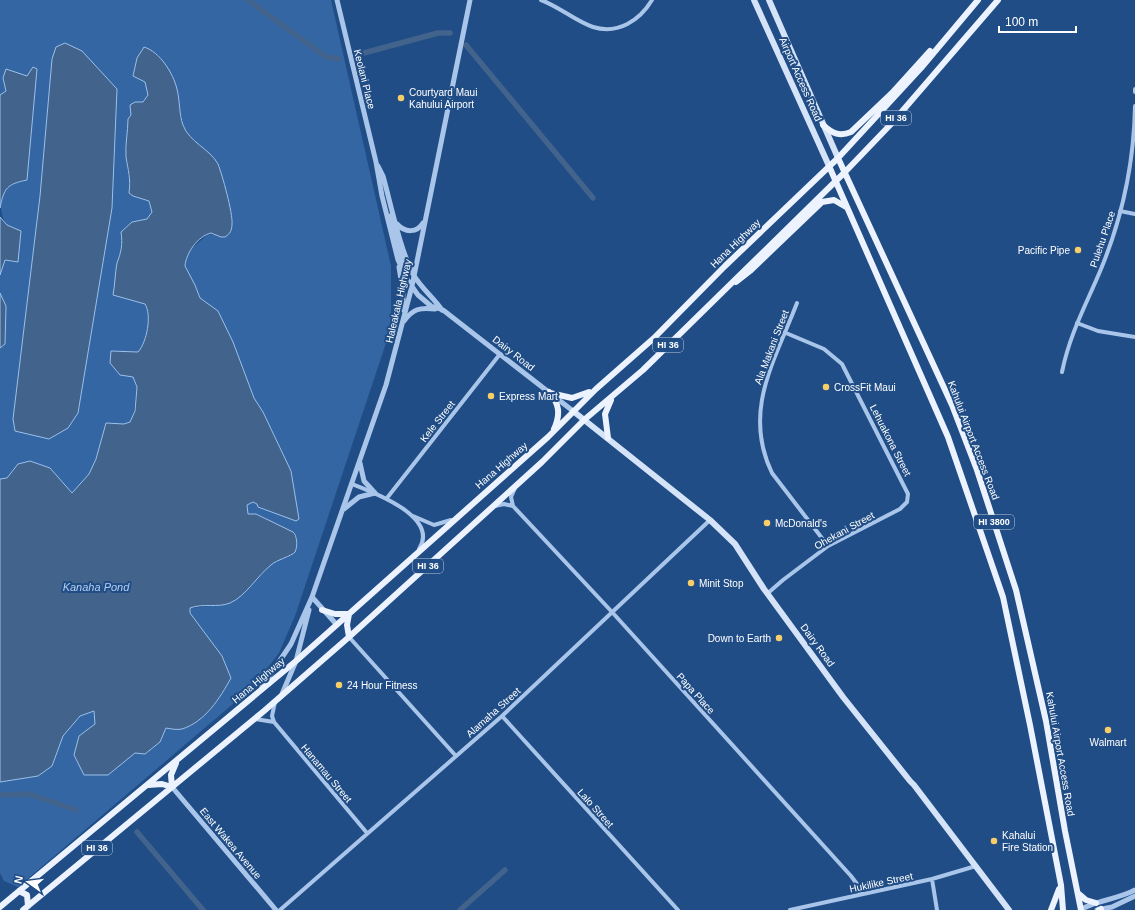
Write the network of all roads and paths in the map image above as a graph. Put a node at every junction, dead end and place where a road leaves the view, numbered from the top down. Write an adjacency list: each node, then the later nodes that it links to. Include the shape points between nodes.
1 (337, 0): 13 (street, Keolani Place)
2 (470, 0): 21 (street, Haleakala Highway)
3 (542, 0): 4 (street, via 593,27 607,29 624,26 635,20 644,13)
4 (652, 0)
5 (754, 0): 14 (main road, Airport Access Road / HI 3800)
6 (769, 0): 11 (main road, Airport Access Road / HI 3800)
7 (978, 0): 9 (main road, Hana Highway / HI 36)
8 (998, 1): 15 (main road, HI 36, via 897,117)
9 (954, 30): 11 (main road, via 851,132 834,134); 12 (main road, Hana Highway / HI 36)
10 (1135, 106): 18 (street, Pulehu Place, via 1130,162)
11 (823, 125): 12 (main road, Airport Access Road / HI 3800)
12 (838, 158): 14 (main road, Hana Highway / HI 36); 15 (main road, Kahului Airport Access Road / HI 3800)
13 (376, 162): 17 (street, Keolani Place); 22 (street, Keolani Place, via 383,176)
14 (829, 166): 16 (main road, HI 3800); 36 (main road, Hana Highway / HI 36, via 654,338)
15 (845, 172): 16 (main road, HI 36); 81 (main road, Kahului Airport Access Road / HI 3800, via 952,405 977,470 1016,590 1046,721)
16 (835, 181): 19 (main road, HI 3800); 27 (main road, HI 36)
17 (385, 210): 23 (street, Keolani Place); 24 (street, via 392,223 404,263)
18 (1120, 211): 20 (street); 31 (street, Pulehu Place, via 1101,269)
19 (849, 214): 27 (main road, via 839,202 822,202 750,271); 78 (main road, HI 3800, via 948,437 1003,597)
20 (1135, 214)
21 (425, 220): 22 (street, via 417,229 410,231 403,229); 24 (street, Haleakala Highway)
22 (396, 222): 24 (street, Keolani Place)
23 (398, 260): 26 (street, Keolani Place); 30 (street, via 403,292)
24 (412, 266): 25 (street, Haleakala Highway)
25 (414, 274): 26 (street, Haleakala Highway); 29 (street, Dairy Road)
26 (412, 286): 29 (street, Dairy Road, via 431,306); 30 (street, Haleakala Highway)
27 (717, 296): 38 (main road, HI 36, via 654,360)
28 (797, 303): 32 (street, Ala Makani Street)
29 (443, 310): 30 (street, via 419,308 411,312); 34 (street, Dairy Road)
30 (403, 322): 43 (street, Haleakala Highway, via 386,385)
31 (1077, 323): 33 (street, via 1098,331); 35 (street, Pulehu Place)
32 (786, 333): 48 (street, Lehuakona Street, via 824,349 842,364 908,493); 55 (street, Ala Makani Street, via 763,389 760,408 761,438 772,473)
33 (1135, 337)
34 (500, 354): 37 (street, Dairy Road); 47 (street, Kele Street)
35 (1062, 372)
36 (596, 389): 37 (main road, via 572,398); 39 (main road, Hana Highway / HI 36)
37 (549, 392): 39 (street, Dairy Road); 41 (main road, via 556,401 558,413 555,427)
38 (617, 393): 40 (main road, HI 36); 42 (main road, via 606,410)
39 (573, 411): 40 (main road, Dairy Road); 41 (main road, Hana Highway / HI 36)
40 (584, 420): 42 (main road, Dairy Road); 45 (main road, HI 36)
41 (548, 436): 53 (main road, Hana Highway / HI 36)
42 (608, 438): 54 (main road, Dairy Road)
43 (360, 460): 44 (street, Haleakala Highway); 46 (street, via 364,481)
44 (352, 484): 46 (street); 51 (street, Haleakala Highway)
45 (516, 486): 49 (street, via 511,499); 50 (main road, HI 36)
46 (374, 493): 47 (street); 51 (street, via 359,497)
47 (387, 498): 52 (street)
48 (908, 498): 55 (street, Ohekani Street, via 900,509)
49 (513, 506): 50 (street, via 502,504); 60 (street, Papa Place)
50 (492, 508): 63 (main road, HI 36)
51 (343, 510): 58 (street, Haleakala Highway)
52 (413, 516): 53 (street, via 434,525); 56 (street, via 423,535)
53 (456, 518): 56 (main road, Hana Highway / HI 36)
54 (710, 520): 57 (main road, Dairy Road, via 730,538); 60 (street, Alamaha Street)
55 (828, 546): 57 (street, Ohekani Street)
56 (416, 553): 61 (main road, Hana Highway / HI 36)
57 (768, 593): 76 (main road, Dairy Road, via 843,697)
58 (312, 597): 59 (street); 64 (street, Haleakala Highway); 65 (street, Haleakala Highway, via 291,644)
59 (322, 610): 61 (main road, via 335,614); 62 (street)
60 (612, 612): 68 (street, Alamaha Street); 82 (street, Papa Place, via 851,876)
61 (349, 614): 62 (main road, Hana Highway / HI 36); 63 (main road)
62 (337, 625): 63 (main road); 64 (main road, Hana Highway / HI 36)
63 (349, 637): 66 (main road, HI 36); 71 (street)
64 (296, 661): 65 (main road, Hana Highway / HI 36); 66 (street, Haleakala Highway)
65 (258, 693): 72 (main road, Hana Highway / HI 36)
66 (282, 694): 67 (main road, HI 36)
67 (275, 701): 69 (main road, HI 36); 70 (street, via 272,716)
68 (502, 716): 71 (street, Alamaha Street); 89 (street, Lalo Street)
69 (254, 719): 70 (street); 74 (main road, HI 36)
70 (274, 722): 75 (street, Hanamau Street)
71 (456, 756): 75 (street, Alamaha Street)
72 (179, 759): 73 (main road, Hana Highway / HI 36); 74 (main road, HI 36, via 171,775)
73 (146, 786): 74 (main road, via 162,784); 80 (main road, Hana Highway / HI 36)
74 (172, 787): 85 (main road, HI 36); 87 (street, East Wakea Avenue)
75 (367, 833): 88 (street, Alamaha Street)
76 (976, 866): 77 (street, Hukilike Street); 92 (main road, Dairy Road)
77 (932, 879): 82 (street, Hukilike Street); 91 (street)
78 (1060, 885): 93 (main road); 94 (main road, HI 3800)
79 (1135, 890): 86 (street)
80 (19, 891): 84 (main road, Hana Highway / HI 36); 85 (main road, HI 36, via 27,896)
81 (1078, 892): 86 (main road, via 1082,898); 95 (main road, Kahului Airport Access Road / HI 3800)
82 (861, 894): 90 (street, Hukilike Street)
83 (1135, 896): 86 (street, via 1127,901)
84 (0, 907)
85 (26, 908)
86 (1098, 908): 95 (street, via 1085,906)
87 (276, 910)
88 (280, 910)
89 (678, 910)
90 (790, 910)
91 (937, 910)
92 (1009, 910)
93 (1051, 910)
94 (1063, 910)
95 (1081, 910)

